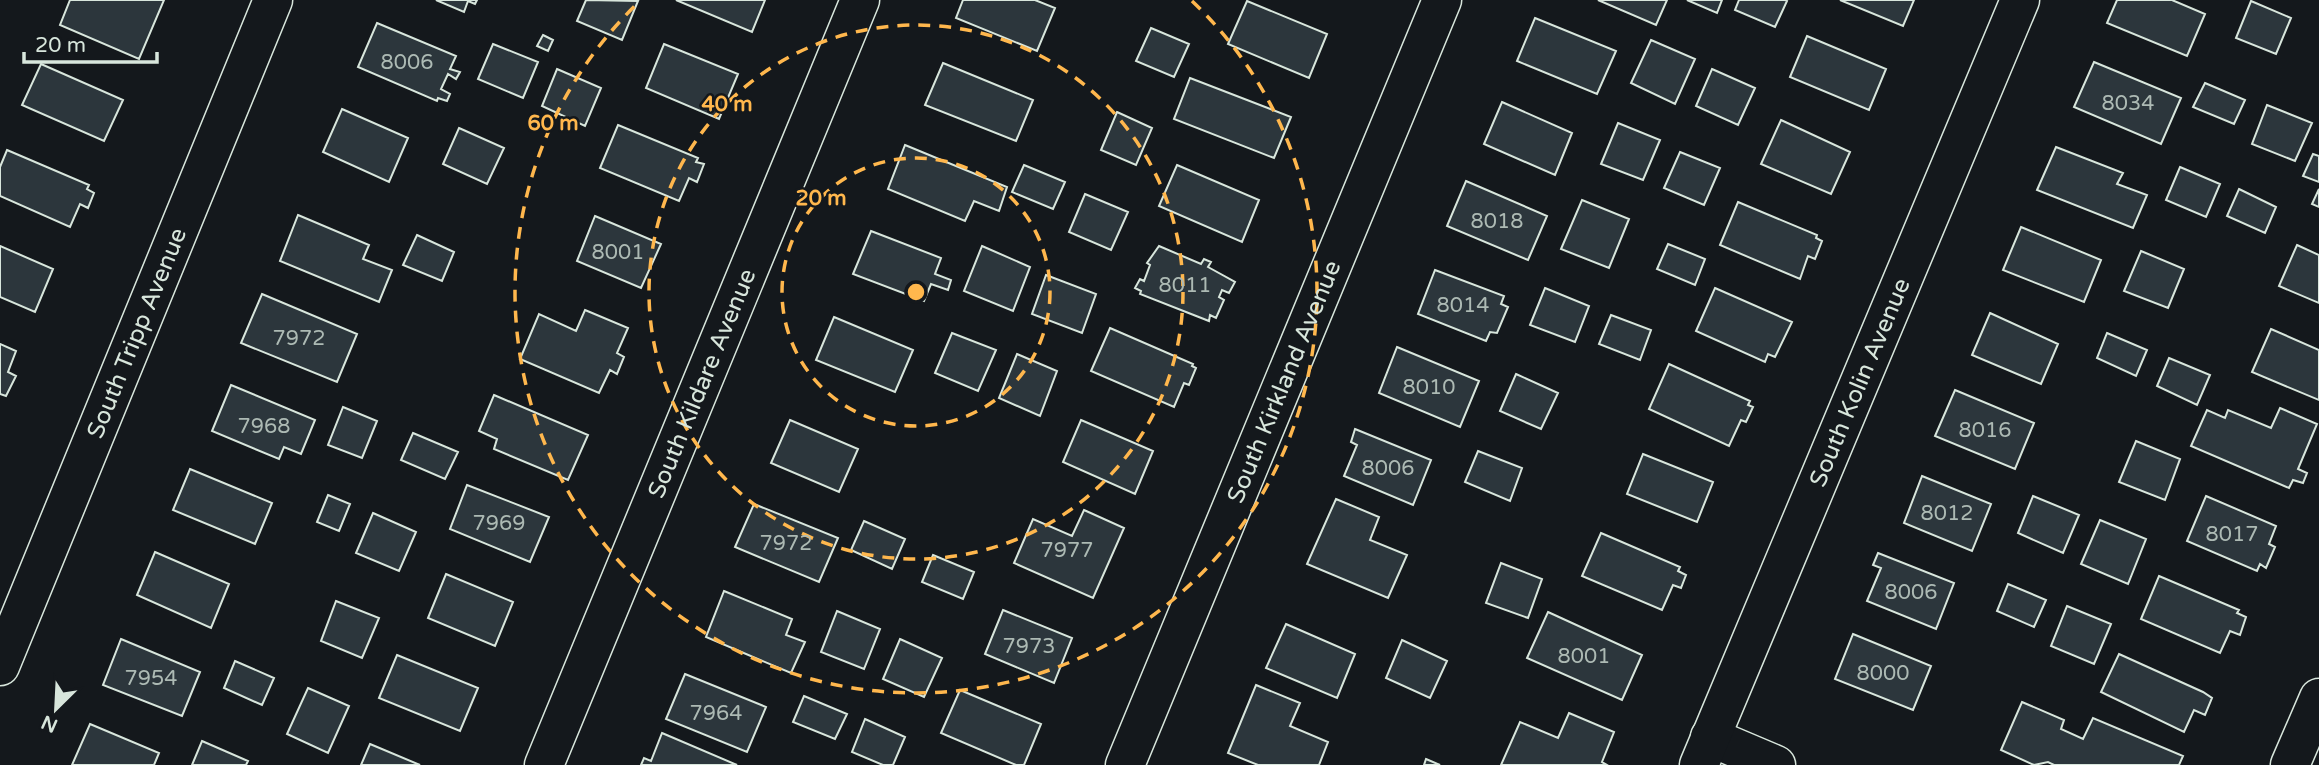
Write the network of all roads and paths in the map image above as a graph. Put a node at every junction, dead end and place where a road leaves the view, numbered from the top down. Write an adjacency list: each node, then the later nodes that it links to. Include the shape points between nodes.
1 (273, 0): 5 (street, South Tripp Avenue)
2 (860, 0): 8 (street, South Kildare Avenue)
3 (1442, 0): 9 (street, South Kirkland Avenue)
4 (2020, 0): 7 (street, South Kolin Avenue)
5 (0, 666)
6 (2319, 698): 11 (street)
7 (1705, 751): 10 (street)
8 (544, 765)
9 (1125, 765)
10 (1776, 765)
11 (2290, 765)

